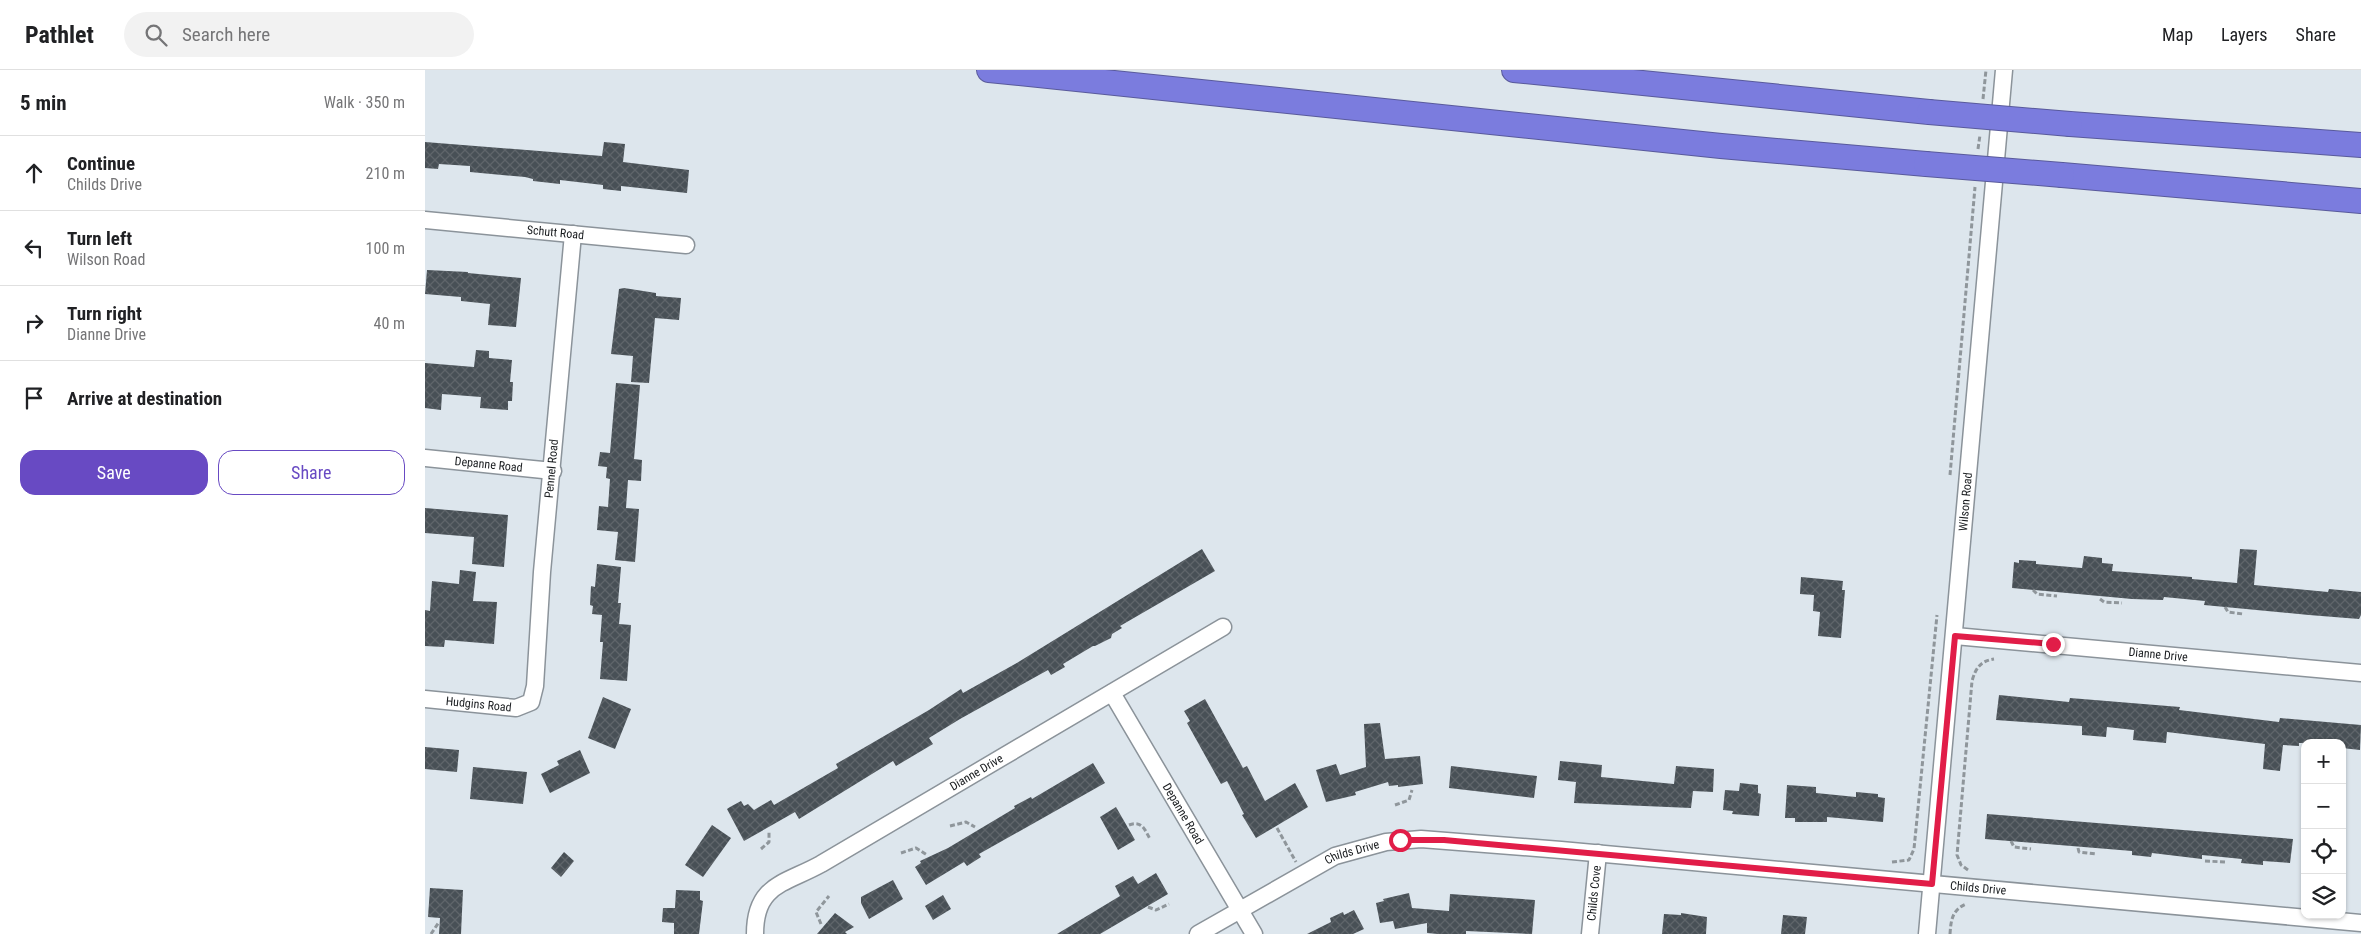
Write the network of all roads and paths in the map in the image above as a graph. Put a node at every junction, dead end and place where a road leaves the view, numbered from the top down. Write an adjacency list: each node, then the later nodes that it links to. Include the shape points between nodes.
1 (989, 70): 10 (highway, bridge, via 1721,146)
2 (1513, 70): 7 (highway, bridge, via 1929,112)
3 (1985, 70): 5 (path)
4 (2004, 70): 25 (street, Wilson Road)
5 (1982, 108)
6 (1980, 127): 8 (path)
7 (2361, 145)
8 (1978, 156)
9 (1975, 184): 16 (path)
10 (2361, 200)
11 (425, 220): 12 (street, Schutt Road)
12 (573, 234): 13 (street, Schutt Road); 15 (street, Pennel Road)
13 (686, 245)
14 (425, 458): 15 (street, Depanne Road)
15 (553, 471): 30 (street, Pennel Road)
16 (1949, 477)
17 (2033, 590): 18 (path, via 2037,594)
18 (2057, 596)
19 (2100, 599): 20 (path)
20 (2122, 603)
21 (2225, 607): 23 (path, via 2227,612)
22 (1938, 609): 48 (path, via 1914,849 1909,860)
23 (2243, 614)
24 (1223, 628): 28 (street, Dianne Drive)
25 (1955, 636): 27 (street, Dianne Drive); 52 (street, Wilson Road)
26 (1995, 659): 50 (path, via 1985,660 1978,666 1972,680 1957,855 1961,864)
27 (2361, 673)
28 (1111, 694): 57 (street, Depanne Road); 62 (street, Dianne Drive, via 815,868 770,890 756,918)
29 (425, 699): 30 (street, Hudgins Road, via 516,708)
30 (531, 702)
31 (1412, 790): 32 (path, via 1409,800)
32 (1395, 805)
33 (1129, 825): 38 (path, via 1142,825)
34 (950, 826): 35 (path, via 966,822)
35 (975, 827)
36 (1277, 828): 51 (path)
37 (769, 832): 41 (path, via 769,842)
38 (1150, 839)
39 (2011, 841): 42 (path, via 2014,847)
40 (2078, 848): 45 (path, via 2079,852)
41 (761, 849)
42 (2031, 849)
43 (901, 853): 46 (path, via 916,848)
44 (1598, 853): 51 (street, Childs Drive, via 1414,839 1348,851); 52 (street, Childs Drive); 65 (street, Childs Cove)
45 (2096, 854)
46 (927, 855)
47 (2205, 861): 49 (path)
48 (1883, 862)
49 (2225, 862)
50 (1974, 872)
51 (1302, 874): 57 (street, Childs Drive)
52 (1932, 884): 59 (street, Childs Drive); 66 (street, Wilson Road)
53 (829, 896): 60 (path, via 816,912)
54 (1971, 902): 67 (path, via 1953,914)
55 (1169, 904): 56 (path, via 1156,910)
56 (1148, 907)
57 (1239, 910): 63 (street, Childs Drive); 64 (street, Depanne Road)
58 (439, 922): 61 (path)
59 (2361, 923)
60 (821, 924)
61 (431, 934)
62 (755, 934)
63 (1198, 934)
64 (1254, 934)
65 (1590, 934)
66 (1927, 934)
67 (1950, 934)

